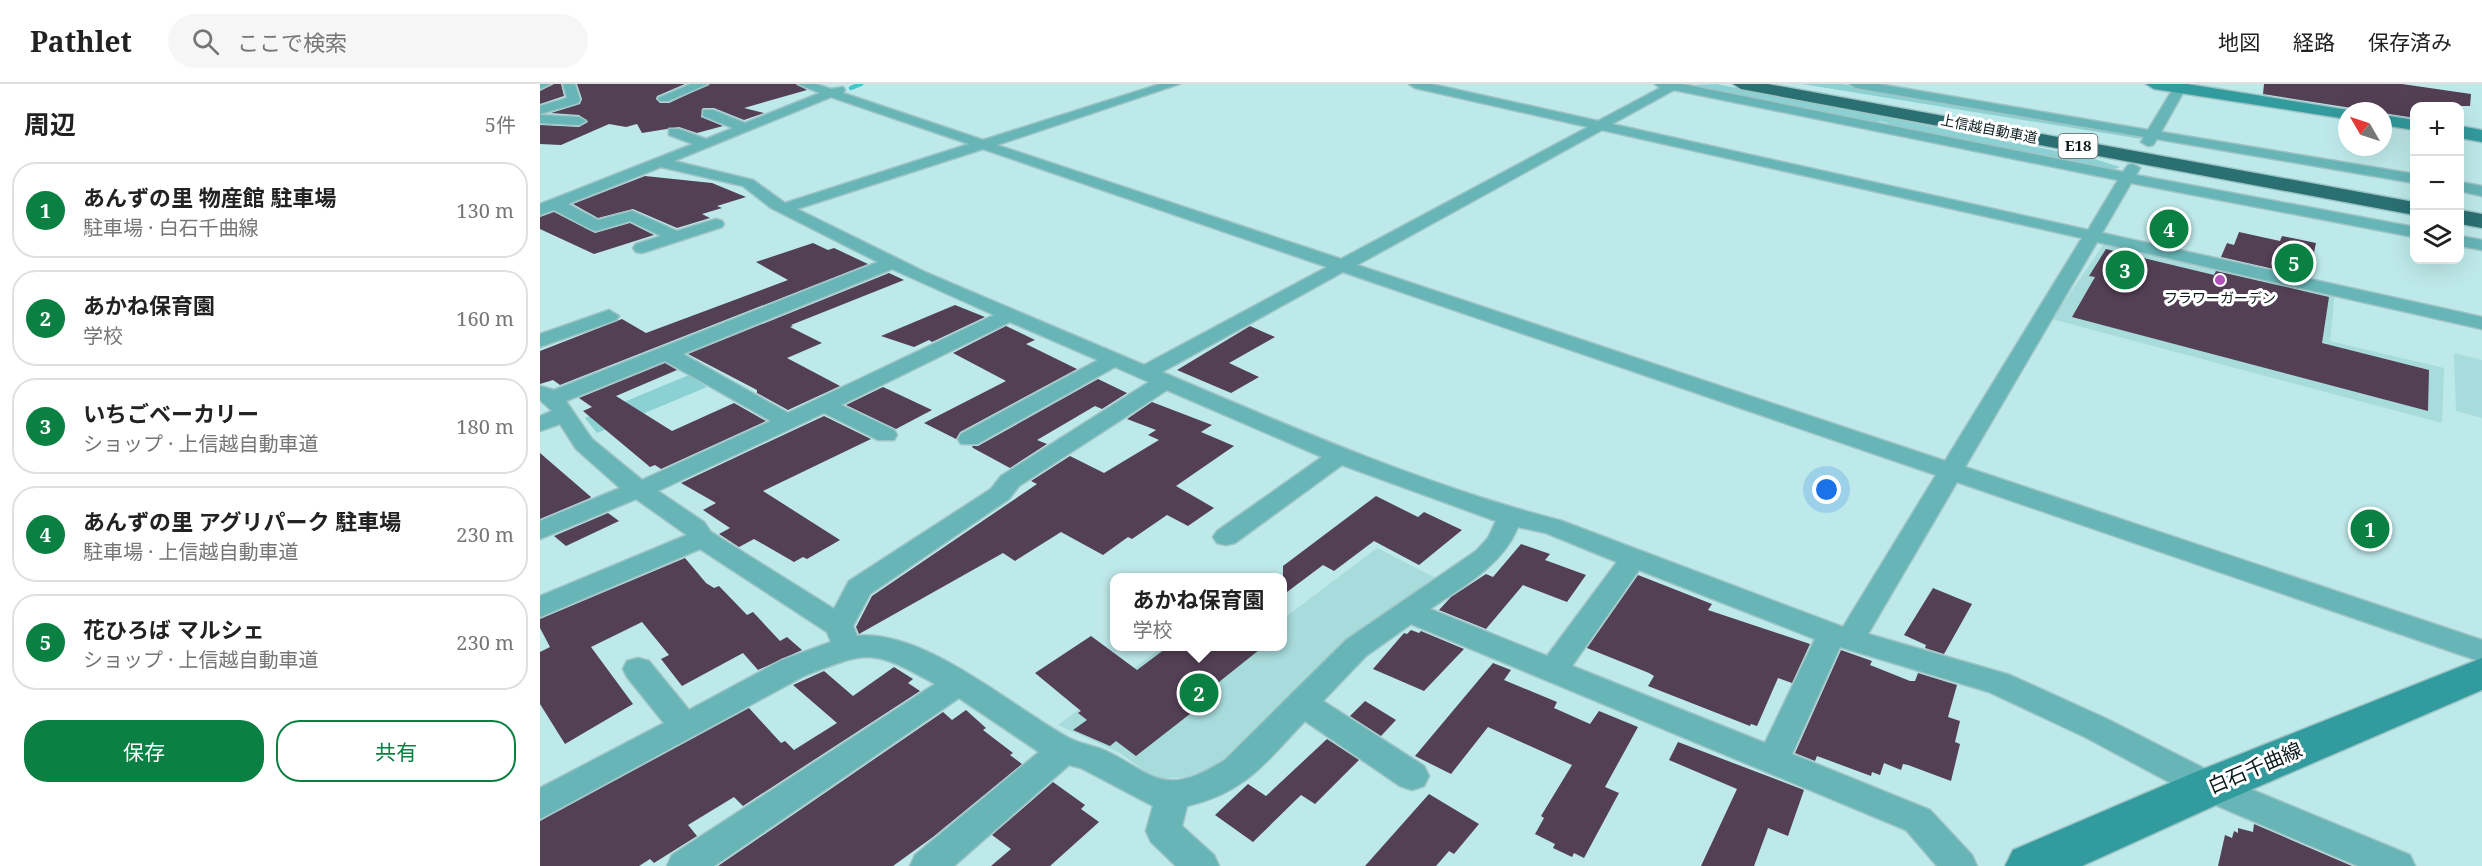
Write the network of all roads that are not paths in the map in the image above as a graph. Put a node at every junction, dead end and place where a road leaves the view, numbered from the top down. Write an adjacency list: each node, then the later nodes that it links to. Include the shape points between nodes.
1 (544, 84): 12 (street)
2 (569, 84): 17 (street, via 574,100)
3 (702, 84): 16 (street)
4 (804, 84): 15 (street)
5 (854, 84): 15 (street)
6 (1173, 84): 31 (street)
7 (1415, 84): 24 (street)
8 (1741, 84): 41 (highway, 上信越自動車道 / E18)
9 (1778, 84): 37 (highway, 上信越自動車道 / E18)
10 (1856, 84): 29 (street)
11 (2154, 84): 14 (main road)
12 (540, 85)
13 (1670, 85): 24 (street); 33 (street)
14 (2181, 86): 18 (main road); 29 (street)
15 (832, 93): 25 (street); 31 (street)
16 (664, 99)
17 (540, 110)
18 (2338, 112)
19 (708, 113): 25 (street)
20 (540, 119): 21 (street)
21 (579, 121)
22 (2392, 121): 23 (main road)
23 (2410, 124)
24 (1601, 125): 47 (street); 53 (street)
25 (746, 128): 30 (street)
26 (674, 132): 30 (street)
27 (2464, 133): 28 (main road)
28 (2482, 136)
29 (2151, 138): 34 (street)
30 (705, 144): 32 (street)
31 (985, 144): 40 (street); 53 (street)
32 (659, 162): 38 (street); 40 (street, via 748,183)
33 (2131, 173): 46 (street); 47 (street)
34 (2410, 178)
35 (2464, 188): 36 (street)
36 (2482, 191)
37 (2410, 197)
38 (547, 207): 48 (street, via 596,226 632,216)
39 (2464, 207): 42 (highway)
40 (784, 208): 52 (street)
41 (2410, 208)
42 (2482, 210)
43 (2464, 218): 44 (highway)
44 (2482, 221)
45 (716, 224): 48 (street)
46 (2410, 231)
47 (2095, 236): 56 (street); 68 (street)
48 (675, 237): 51 (street)
49 (2464, 242): 50 (street)
50 (2482, 245)
51 (642, 248)
52 (892, 263): 54 (street); 58 (street)
53 (1343, 266): 60 (street); 68 (street)
54 (1010, 315): 59 (street); 62 (street)
55 (609, 316): 57 (street)
56 (2482, 323)
57 (540, 341)
58 (666, 353): 61 (street); 63 (street)
59 (1113, 360): 60 (street); 66 (street)
60 (1156, 377): 67 (street); 78 (street, via 1010,481 1000,494 859,588 846,616)
61 (552, 401): 64 (street); 69 (street, via 584,443 607,465)
62 (823, 404): 63 (street); 65 (street)
63 (788, 422): 69 (street, via 665,481)
64 (540, 424)
65 (886, 435)
66 (969, 439)
67 (1339, 456): 70 (street); 72 (street)
68 (1952, 471): 77 (street); 79 (street)
69 (641, 488): 71 (street); 73 (street, via 695,528)
70 (1510, 517): 74 (street, via 1553,527); 76 (street, via 1499,542 1485,557)
71 (540, 531)
72 (1226, 537)
73 (702, 538): 75 (street); 78 (street)
74 (1633, 559): 77 (street); 81 (street)
75 (540, 607)
76 (1407, 611): 81 (street); 84 (street, via 1356,648)
77 (1841, 636): 87 (street); 89 (street, via 1999,683)
78 (843, 637): 83 (street, via 905,654); 85 (street)
79 (2482, 651)
80 (638, 669): 85 (street)
81 (1553, 671): 87 (street)
82 (2482, 673): 89 (main road, 白石千曲線)
83 (958, 683): 86 (street); 92 (street)
84 (1302, 704): 88 (street); 90 (street, via 1236,770 1214,784)
85 (684, 726): 91 (street)
86 (1063, 751): 90 (street, via 1089,757 1158,794); 93 (street)
87 (1773, 761): 95 (street, via 1918,820)
88 (1413, 776)
89 (2209, 787): 96 (main road, 白石千曲線); 97 (street)
90 (1173, 793): 94 (street, via 1163,831)
91 (540, 805)
92 (685, 866)
93 (928, 866)
94 (1202, 866)
95 (1959, 866)
96 (2030, 866)
97 (2397, 866)

